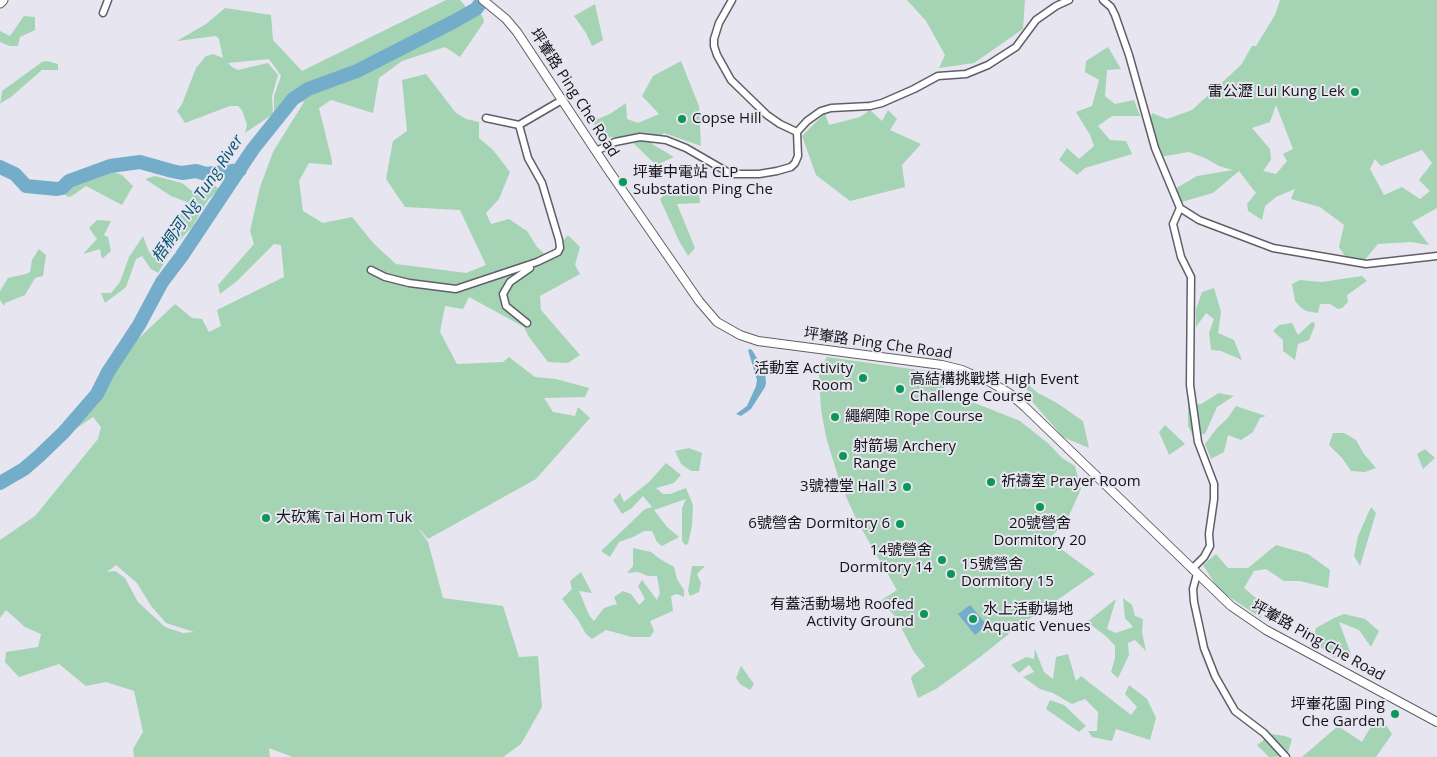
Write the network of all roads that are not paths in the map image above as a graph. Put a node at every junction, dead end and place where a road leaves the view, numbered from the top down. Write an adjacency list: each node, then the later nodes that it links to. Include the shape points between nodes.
1 (3, 0): 7 (main road)
2 (108, 0): 8 (street)
3 (484, 0): 9 (street, 坪輋路 Ping Che Road, via 517,32)
4 (732, 0): 12 (street, via 719,22 714,39 717,55 731,80 768,115)
5 (1069, 0): 12 (street, via 1036,20 1016,48 988,65 966,74 938,76 882,103 822,111)
6 (1102, 0): 14 (street, via 1112,7 1156,148)
7 (0, 3)
8 (103, 13)
9 (562, 100): 11 (street); 13 (street, 坪輋路 Ping Che Road)
10 (486, 118): 11 (street)
11 (519, 126): 16 (street, via 528,158 542,183 559,240 560,248 555,254)
12 (797, 132): 13 (street, via 798,156 795,163 759,174 732,174 666,140 640,137 615,142)
13 (596, 151): 19 (street, 坪輋路 Ping Che Road, via 699,301 723,326 758,341 942,365 990,382 1025,407)
14 (1180, 208): 15 (street, via 1199,220 1273,248 1366,264); 19 (street, via 1173,224 1181,257 1191,277 1190,385 1198,442 1214,484 1210,546)
15 (1437, 256)
16 (537, 262): 17 (street, via 456,289 409,284); 18 (street, via 510,282 503,294 506,306)
17 (371, 270)
18 (527, 323)
19 (1195, 572): 20 (street, 坪輋路 Ping Che Road, via 1231,606 1266,630); 21 (street, via 1194,602 1204,648 1215,676 1235,711)
20 (1437, 722)
21 (1286, 757)

